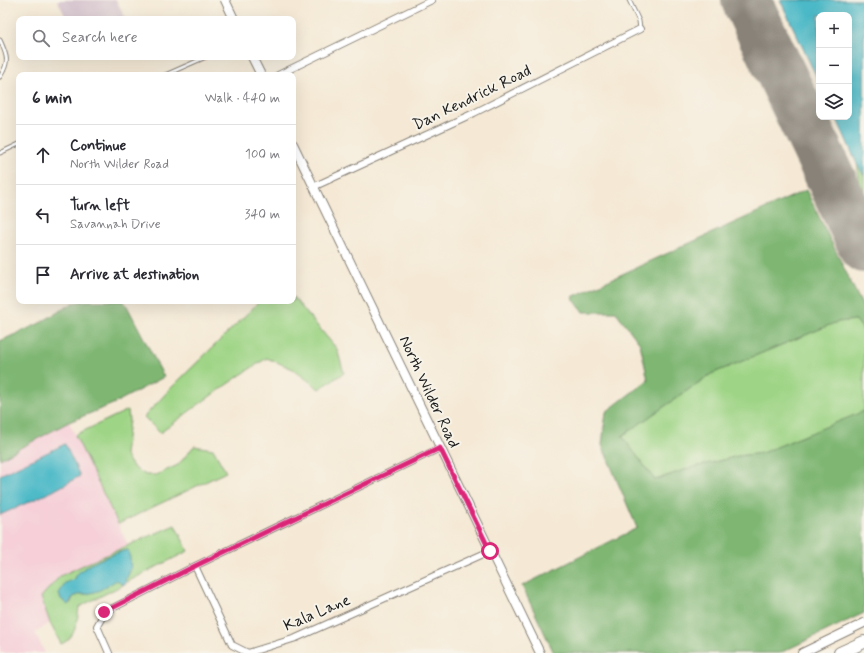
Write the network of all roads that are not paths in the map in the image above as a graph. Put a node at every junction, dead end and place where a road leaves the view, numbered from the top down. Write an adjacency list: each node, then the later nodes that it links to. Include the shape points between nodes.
1 (225, 0): 4 (street)
2 (432, 0): 11 (street)
3 (629, 0): 5 (lane)
4 (233, 16)
5 (640, 29): 16 (street, Dan Kendrick Road, via 474,113)
6 (0, 40): 12 (lane, via 7,55 6,67)
7 (199, 60): 9 (lane)
8 (254, 60): 10 (street)
9 (172, 72)
10 (260, 72)
11 (284, 72)
12 (0, 76)
13 (16, 145): 15 (lane)
14 (296, 150): 16 (street, North Wilder Road)
15 (0, 153)
16 (313, 186): 17 (street, North Wilder Road)
17 (440, 448): 18 (street, North Wilder Road); 19 (street)
18 (490, 551): 19 (street, Kala Lane, via 296,638 248,653 232,645); 23 (street, North Wilder Road)
19 (195, 566): 22 (street, via 104,612 97,626)
20 (864, 624): 24 (street)
21 (864, 642): 25 (highway)
22 (110, 653)
23 (539, 653)
24 (802, 653)
25 (840, 653)

